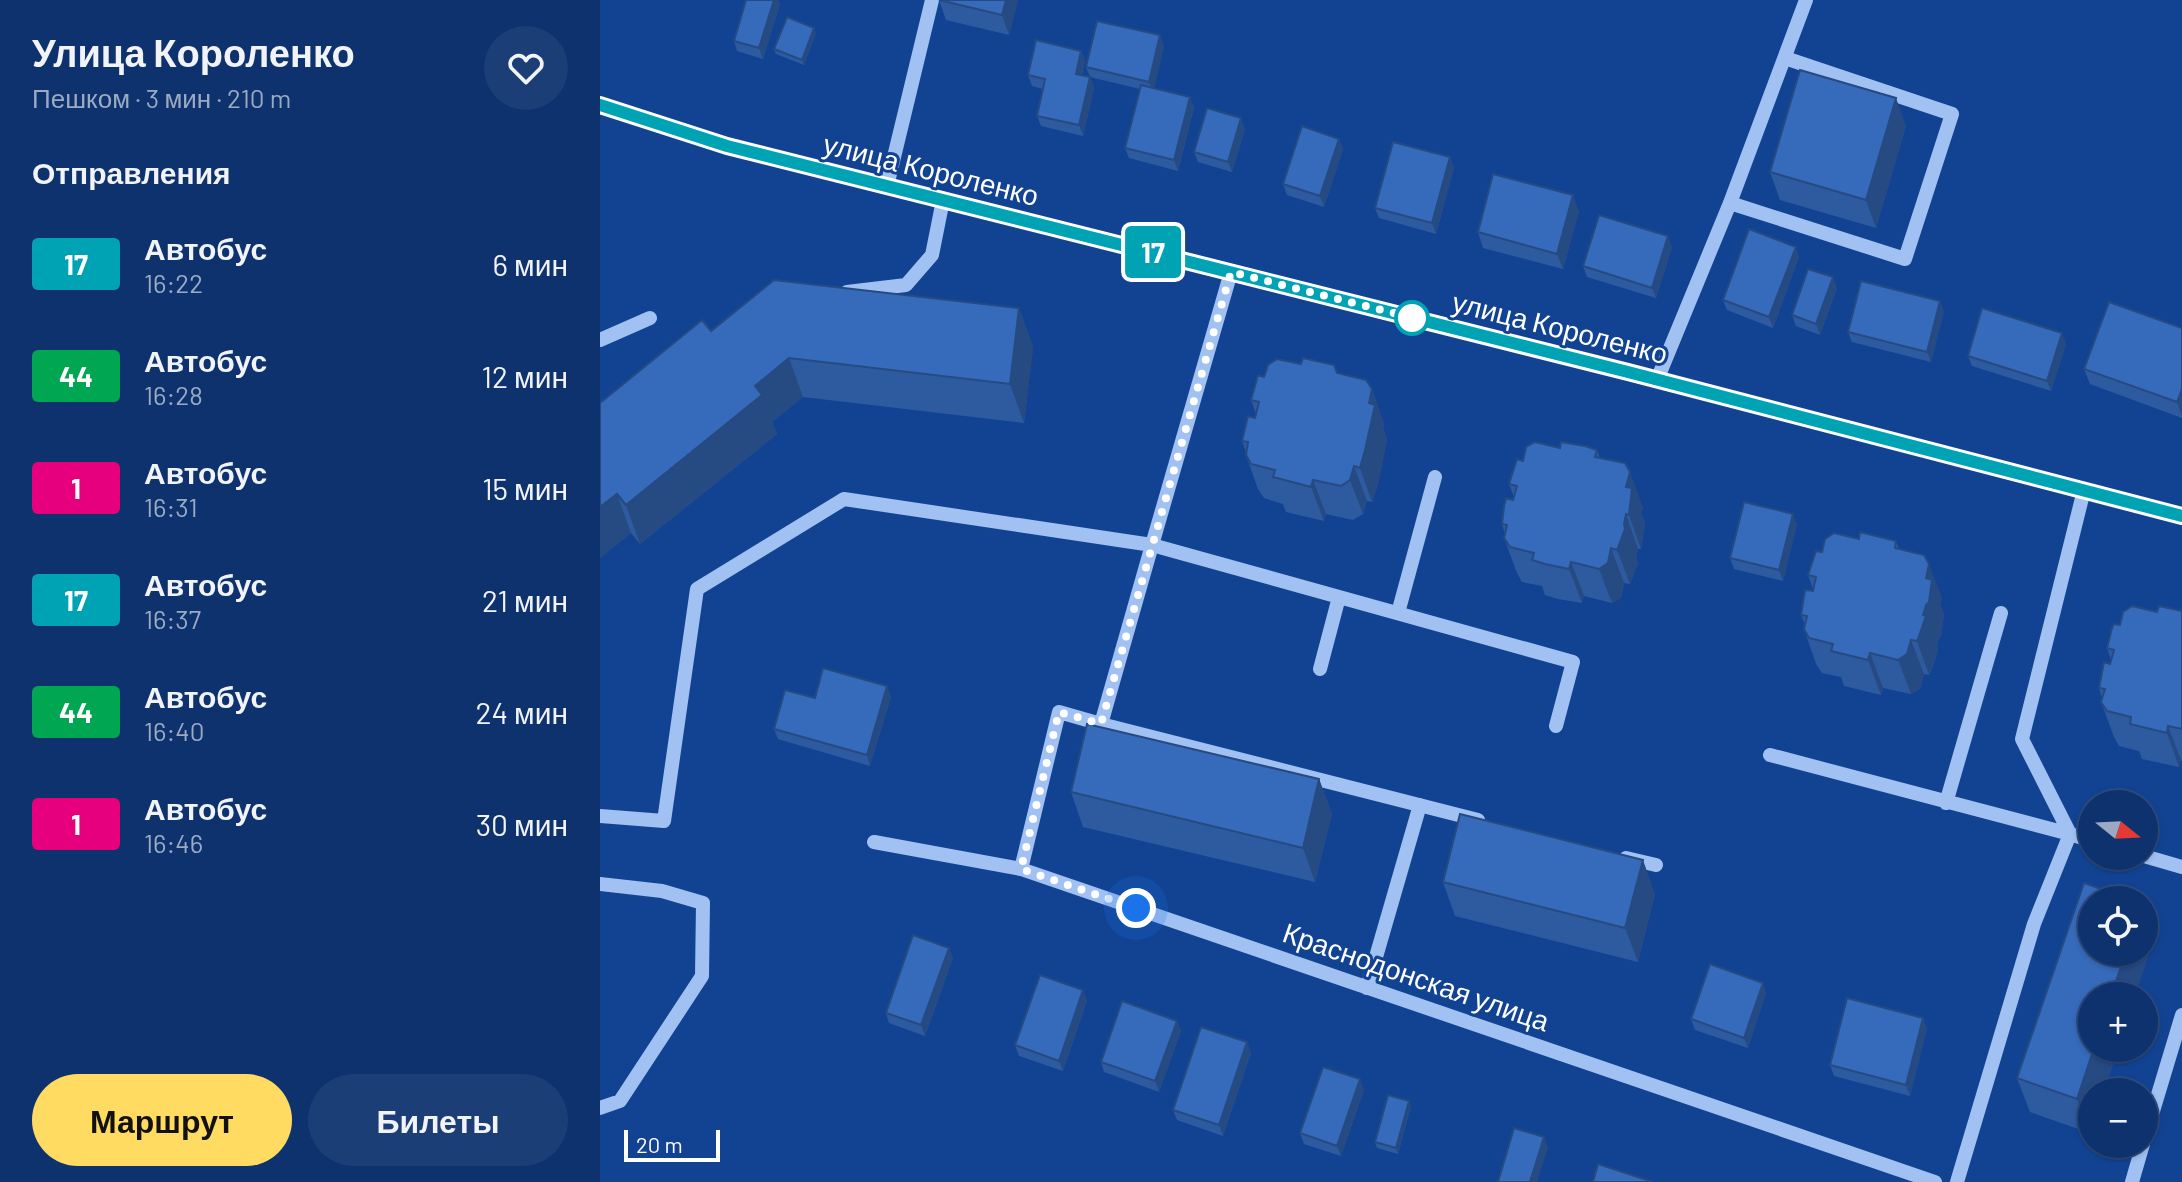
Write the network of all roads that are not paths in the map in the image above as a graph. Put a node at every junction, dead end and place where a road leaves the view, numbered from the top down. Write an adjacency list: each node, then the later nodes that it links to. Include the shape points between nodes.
1 (932, 0): 5 (street)
2 (1806, 0): 3 (street)
3 (1785, 58): 7 (street); 7 (street, via 1952,114 1905,259)
4 (600, 105): 5 (street, улица Короленко, via 727,146)
5 (887, 186): 6 (street, улица Короленко)
6 (943, 200): 8 (street, улица Короленко); 9 (street, via 932,255 906,285)
7 (1730, 203): 12 (street)
8 (1231, 272): 12 (street, улица Короленко); 16 (street)
9 (827, 295)
10 (650, 318): 11 (street)
11 (600, 340)
12 (1657, 380): 14 (street, улица Короленко)
13 (1435, 477): 18 (street)
14 (2084, 490): 15 (street, улица Короленко); 28 (street, via 2022,739)
15 (2182, 516)
16 (1152, 545): 17 (street); 21 (street); 26 (street, via 844,499 697,589 664,821)
17 (1339, 597): 18 (street); 20 (street)
18 (1398, 613): 22 (street, via 1573,662)
19 (2001, 613): 24 (street)
20 (1320, 669)
21 (1101, 724): 25 (street); 35 (street, via 1059,712)
22 (1556, 726)
23 (1770, 755): 24 (street)
24 (1946, 803): 28 (street)
25 (1420, 805): 27 (street); 37 (street)
26 (600, 816)
27 (1494, 824)
28 (2070, 834): 29 (street); 43 (street, via 2034,924)
29 (2078, 837)
30 (874, 842): 35 (street, Краснодонская улица)
31 (1612, 854): 33 (street)
32 (2158, 860): 34 (street)
33 (1656, 865)
34 (2182, 867)
35 (1021, 869): 37 (street, Краснодонская улица)
36 (600, 884): 40 (street, via 662,891 703,903 702,976 620,1101)
37 (1367, 988): 42 (street, Краснодонская улица)
38 (2182, 1015): 39 (street)
39 (2158, 1096)
40 (600, 1108)
41 (2139, 1158): 44 (street)
42 (1935, 1182)
43 (1957, 1182)
44 (2132, 1182)

